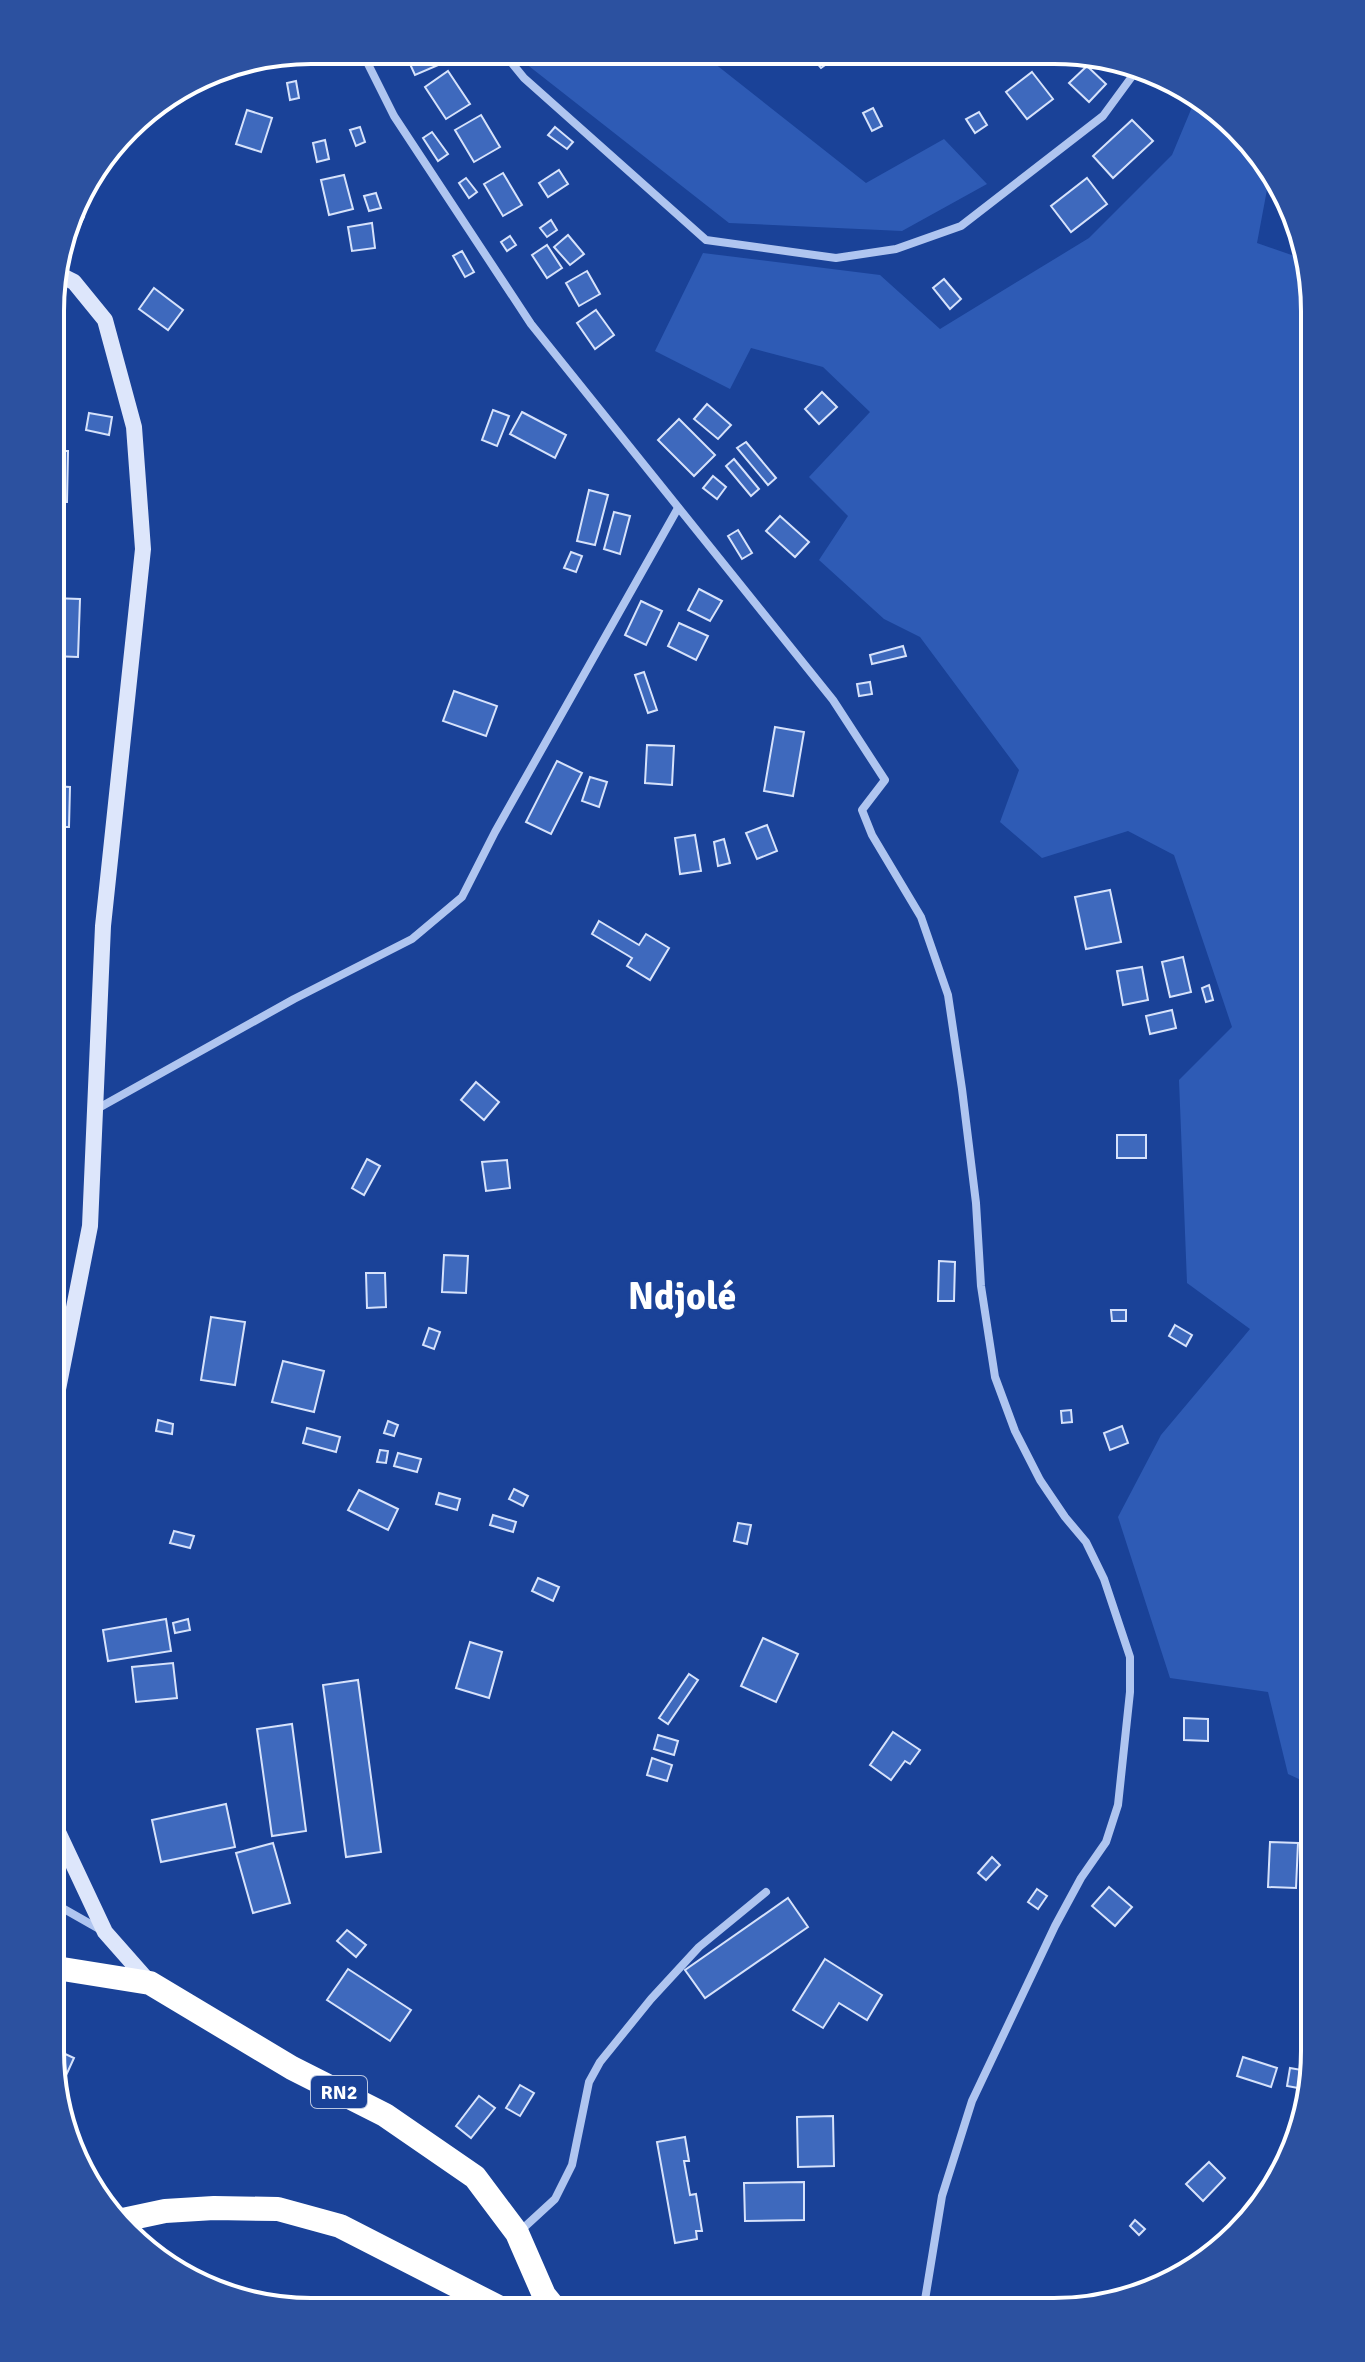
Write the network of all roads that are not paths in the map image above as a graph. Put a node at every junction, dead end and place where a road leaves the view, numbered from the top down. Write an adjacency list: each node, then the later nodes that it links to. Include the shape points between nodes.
1 (368, 65): 5 (street, via 394,116 531,324)
2 (513, 65): 3 (street, via 706,240 836,258 896,249 961,226 1103,116)
3 (1132, 77)
4 (66, 278): 6 (street, via 105,320 134,427 143,549 103,926)
5 (678, 508): 6 (street, via 462,897 412,939); 18 (street, via 833,700 885,780 862,810 921,917 948,995 995,1377 1040,1480 1092,1554 1130,1657 1118,1805 1106,1842 1055,1926 972,2101 942,2196)
6 (95, 1110): 7 (street, via 90,1226)
7 (64, 1359)
8 (64, 1845): 11 (street)
9 (766, 1892): 15 (street, via 699,1947 600,2062 589,2082 572,2165 561,2188)
10 (64, 1909): 11 (street)
11 (105, 1932): 13 (street)
12 (64, 1969): 13 (highway, RN2)
13 (150, 1983): 15 (highway, RN2, via 292,2068 385,2115 475,2177)
14 (130, 2219): 16 (highway, via 165,2211 278,2209 340,2226)
15 (517, 2233): 17 (highway, RN2)
16 (481, 2298)
17 (546, 2298)
18 (925, 2298)

